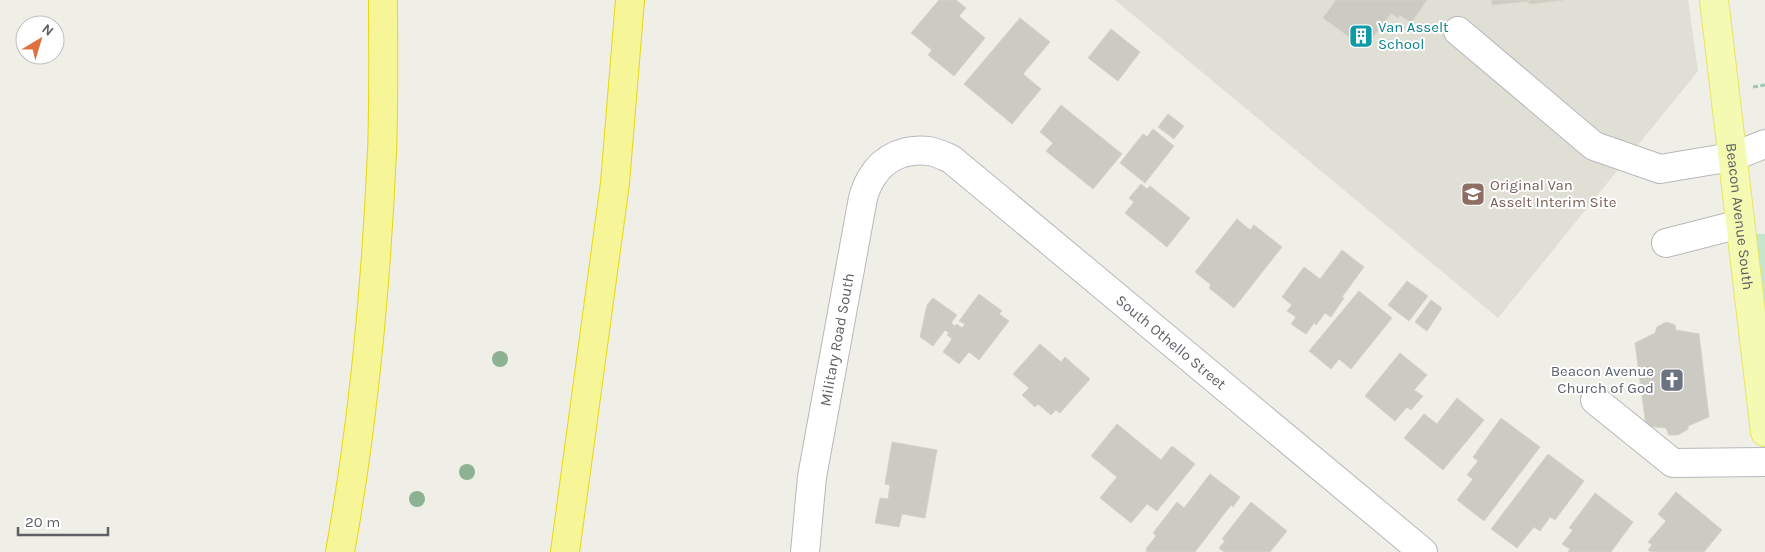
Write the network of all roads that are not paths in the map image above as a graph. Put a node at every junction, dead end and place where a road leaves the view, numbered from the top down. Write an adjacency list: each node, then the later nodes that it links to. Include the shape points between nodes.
1 (383, 0): 13 (highway, via 382,151 369,344)
2 (630, 0): 14 (highway, via 615,183)
3 (1714, 0): 7 (main road, Beacon Avenue South)
4 (1458, 32): 7 (street, via 1594,146 1660,169)
5 (1765, 144): 7 (street)
6 (910, 150): 15 (street, Military Road South, via 895,155 880,166 871,177 863,198 812,477); 16 (street, South Othello Street, via 930,151 950,159)
7 (1732, 157): 8 (main road, Beacon Avenue South)
8 (1740, 224): 9 (street); 11 (main road, Beacon Avenue South)
9 (1666, 243)
10 (1595, 400): 12 (street, via 1673,463)
11 (1765, 432)
12 (1765, 462)
13 (340, 552)
14 (565, 552)
15 (805, 552)
16 (1423, 552)

